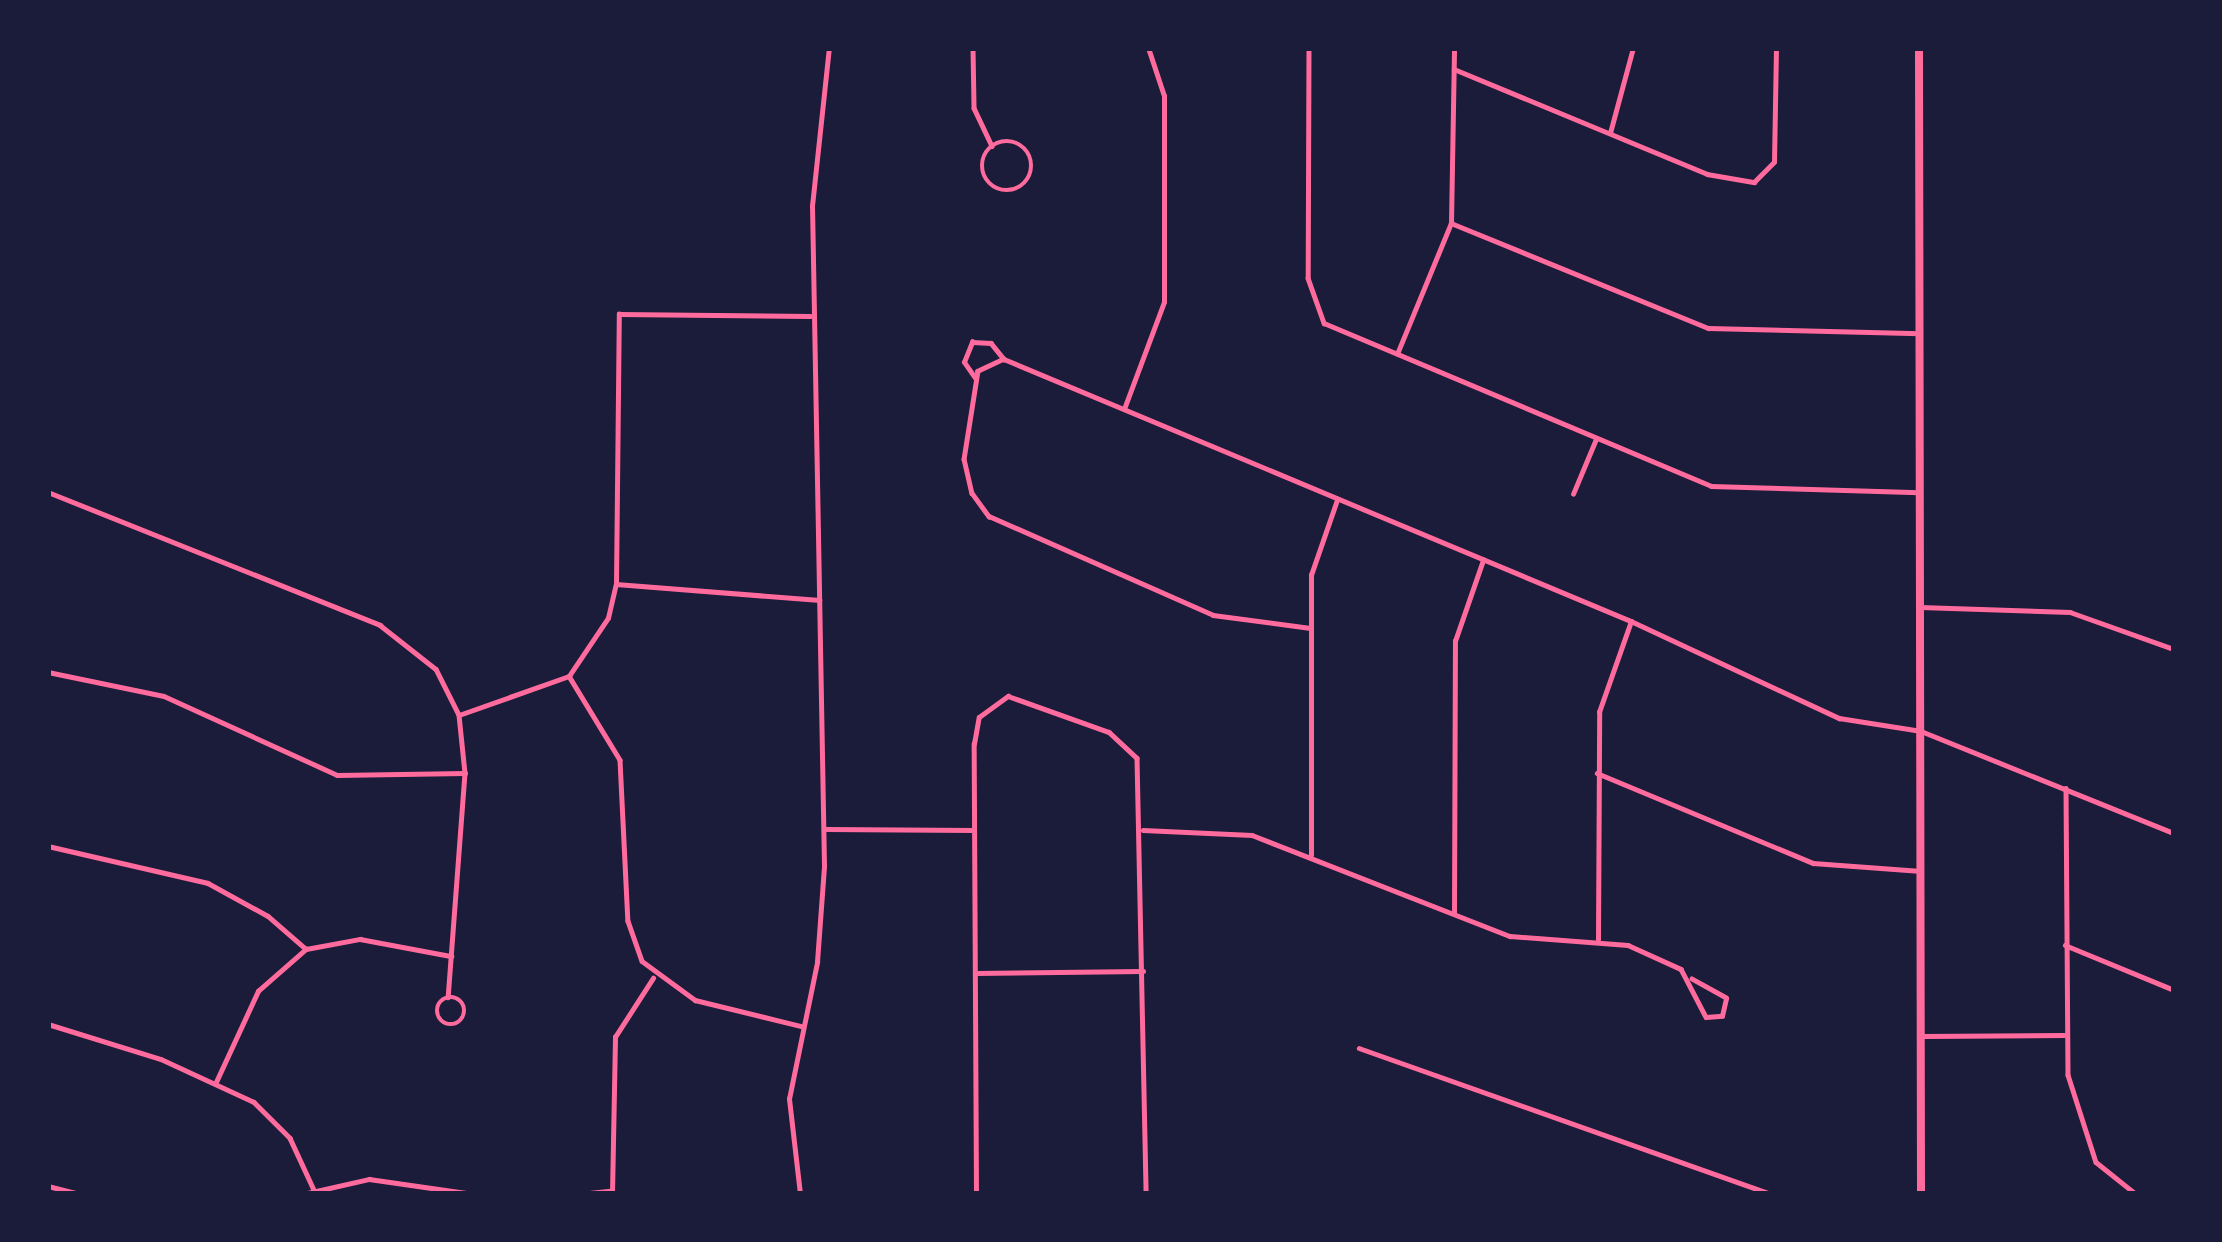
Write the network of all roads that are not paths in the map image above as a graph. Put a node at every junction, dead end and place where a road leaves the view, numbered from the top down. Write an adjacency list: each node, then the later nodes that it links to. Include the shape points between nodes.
1 (830, 48): 13 (street, via 812,181)
2 (973, 48): 11 (street, via 974,108)
3 (1148, 48): 18 (street, via 1164,96 1165,294 1160,326)
4 (1310, 48): 15 (street, via 1310,298 1324,323)
5 (1454, 48): 9 (street)
6 (1634, 48): 10 (street)
7 (1776, 48): 10 (street, via 1775,155 1762,180 1727,180)
8 (1919, 48): 14 (main road)
9 (1454, 69): 10 (street); 12 (street)
10 (1610, 133)
11 (992, 146): 11 (street, via 1007,141 1028,152 1032,168 1018,188 989,182 982,167)
12 (1451, 223): 14 (street, via 1718,331); 15 (street)
13 (812, 316): 25 (street, via 620,314); 26 (street)
14 (1919, 332): 20 (main road)
15 (1397, 355): 19 (street)
16 (1004, 358): 17 (street, via 985,363); 17 (street, via 991,343 972,342 964,356); 18 (street)
17 (975, 378): 29 (street, via 964,471 979,505 1002,525 1226,620)
18 (1124, 409): 23 (street)
19 (1597, 439): 20 (street, via 1720,488); 22 (street)
20 (1919, 492): 27 (main road)
21 (48, 493): 33 (street, via 380,626 428,659)
22 (1574, 494)
23 (1336, 500): 24 (street); 29 (street, via 1312,563)
24 (1483, 560): 28 (street); 45 (street, via 1455,641)
25 (616, 584): 26 (street); 32 (street, via 600,636)
26 (821, 600): 38 (street)
27 (1920, 608): 30 (street, via 2070,612); 34 (main road)
28 (1631, 622): 34 (street, via 1839,718); 36 (street, via 1602,694)
29 (1310, 628): 43 (street)
30 (2174, 649)
31 (48, 672): 35 (street, via 164,696 338,775)
32 (569, 676): 33 (street); 52 (street, via 620,760 628,921)
33 (459, 715): 35 (street)
34 (1921, 731): 37 (street); 44 (main road)
35 (465, 773): 49 (street)
36 (1598, 773): 44 (street, via 1814,863); 46 (street)
37 (2066, 788): 41 (street); 47 (street)
38 (825, 829): 39 (street); 57 (street, via 820,935)
39 (974, 830): 40 (street, via 976,729 986,707 1008,697 1130,746 1141,772); 51 (street)
40 (1143, 830): 43 (street, via 1252,836); 50 (street)
41 (2174, 833)
42 (48, 846): 48 (street, via 208,883 268,916)
43 (1311, 856): 45 (street)
44 (1921, 871): 59 (main road)
45 (1454, 914): 46 (street, via 1527,941)
46 (1598, 941): 53 (street, via 1656,955)
47 (2065, 945): 54 (street); 58 (street)
48 (306, 949): 49 (street, via 360,939); 61 (street, via 258,991)
49 (452, 956): 55 (street)
50 (1143, 971): 51 (street); 71 (street)
51 (976, 973): 70 (street)
52 (654, 976): 57 (street, via 695,1000); 64 (street, via 615,1037)
53 (1692, 980): 53 (street, via 1698,1008 1722,1016 1726,998)
54 (2174, 989)
55 (448, 997): 55 (street, via 437,1014 454,1024 464,1005)
56 (48, 1024): 61 (street)
57 (801, 1025): 69 (street, via 788,1113)
58 (2064, 1035): 59 (street); 74 (street, via 2096,1162)
59 (1922, 1036): 73 (main road)
60 (1359, 1048): 72 (street)
61 (216, 1082): 63 (street, via 274,1119)
62 (48, 1186): 65 (street)
63 (314, 1190): 66 (street); 67 (street, via 390,1179)
64 (612, 1192): 68 (street)
65 (81, 1194)
66 (303, 1194)
67 (471, 1194)
68 (580, 1194)
69 (800, 1194)
70 (976, 1194)
71 (1146, 1194)
72 (1771, 1194)
73 (1922, 1194)
74 (2136, 1194)

